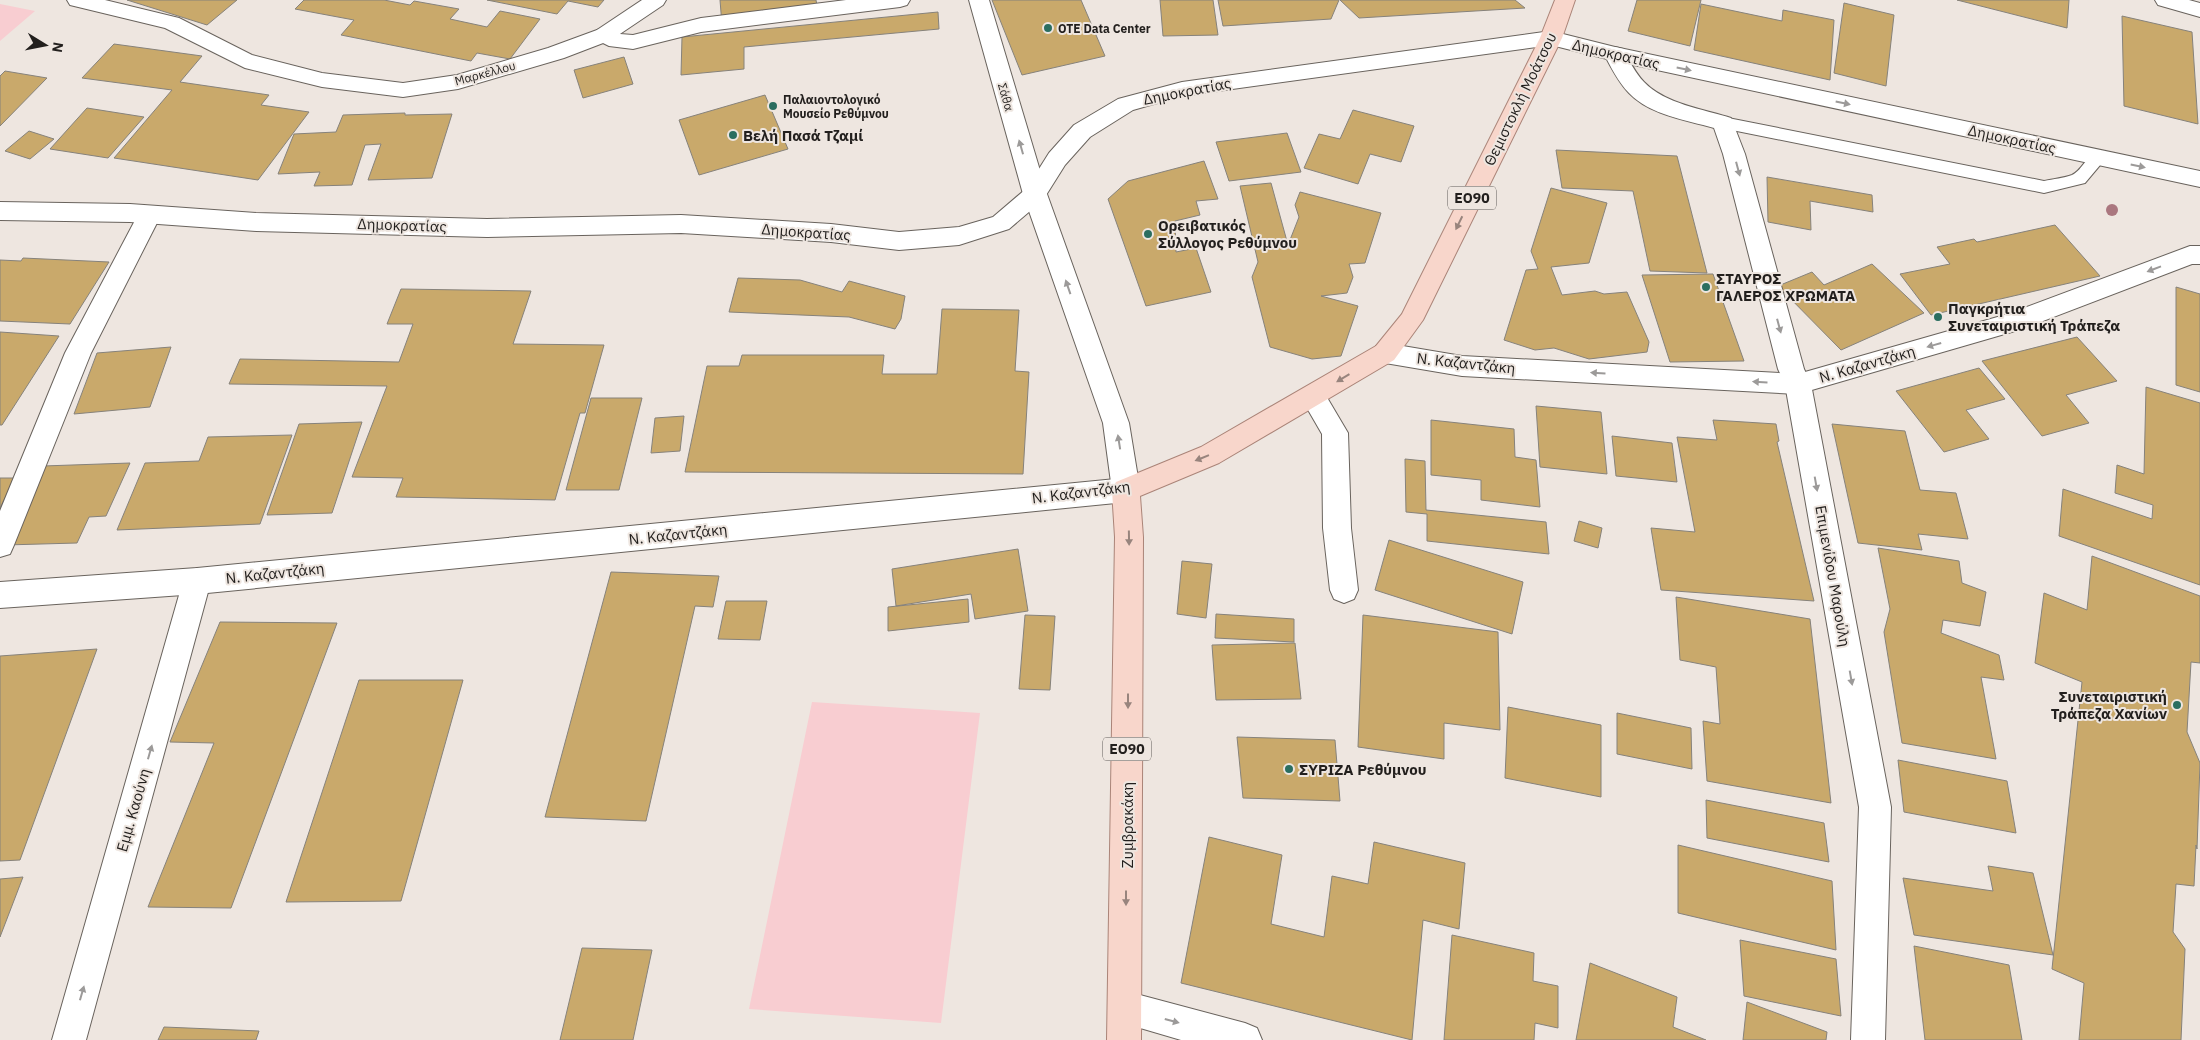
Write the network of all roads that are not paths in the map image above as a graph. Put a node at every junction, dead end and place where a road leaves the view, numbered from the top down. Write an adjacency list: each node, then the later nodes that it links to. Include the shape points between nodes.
1 (76, 0): 8 (street, Μαρκέλλου, via 172,23 245,61 322,80 403,90 458,82 556,54)
2 (656, 0): 8 (street, Μαρκέλλου)
3 (900, 0): 8 (street, via 701,25 632,42 616,41)
4 (979, 0): 14 (street, Σάθα, one-way to 4)
5 (1565, 0): 9 (main road, Θεμιστοκλή Μοάτσου / ΕΟ90)
6 (2165, 0): 7 (street)
7 (2200, 10)
8 (604, 35)
9 (1551, 38): 10 (street, Δημοκρατίας); 14 (street, Δημοκρατίας, via 1182,89 1126,104 1082,131 1057,159); 18 (main road, Θεμιστοκλή Μοάτσου / ΕΟ90, one-way to 18, via 1411,320)
10 (1615, 54): 11 (street, via 1630,80 1645,95); 12 (street, Δημοκρατίας, one-way to 12)
11 (1723, 123): 12 (lane, via 2044,187 2079,179); 19 (street, Επιμενίδου Μαρούλη, one-way to 19)
12 (2098, 158): 13 (street, Δημοκρατίας, one-way to 13)
13 (2200, 179)
14 (1035, 194): 16 (street, Δημοκρατίας, via 1001,223 959,236 899,241 831,233 681,224 487,228 256,222); 21 (street, Σάθα, one-way to 14, via 1116,423)
15 (0, 211): 16 (street, Δημοκρατίας)
16 (149, 215): 22 (street, via 78,354)
17 (2200, 255): 19 (street, Ν. Καζαντζάκη, one-way to 19, via 2190,255 2013,322)
18 (1385, 353): 19 (street, Ν. Καζαντζάκη, one-way to 18, via 1462,366); 20 (main road, Ν. Καζαντζάκη / ΕΟ90, one-way to 20)
19 (1798, 384): 29 (street, Επιμενίδου Μαρούλη, one-way to 29, via 1874,807)
20 (1313, 396): 21 (main road, Ν. Καζαντζάκη / ΕΟ90, one-way to 21, via 1210,455); 24 (street, via 1335,433 1337,528)
21 (1126, 490): 23 (street, Ν. Καζαντζάκη); 26 (main road, Ζυμβρακάκη / ΕΟ90, one-way to 26, via 1129,537)
22 (0, 545)
23 (197, 581): 25 (street, Ν. Καζαντζάκη); 27 (street, Εμμ. Καούνη, one-way to 23)
24 (1344, 590)
25 (0, 594)
26 (1125, 1024): 28 (street, one-way to 28)
27 (69, 1040)
28 (1245, 1040)
29 (1868, 1040)

